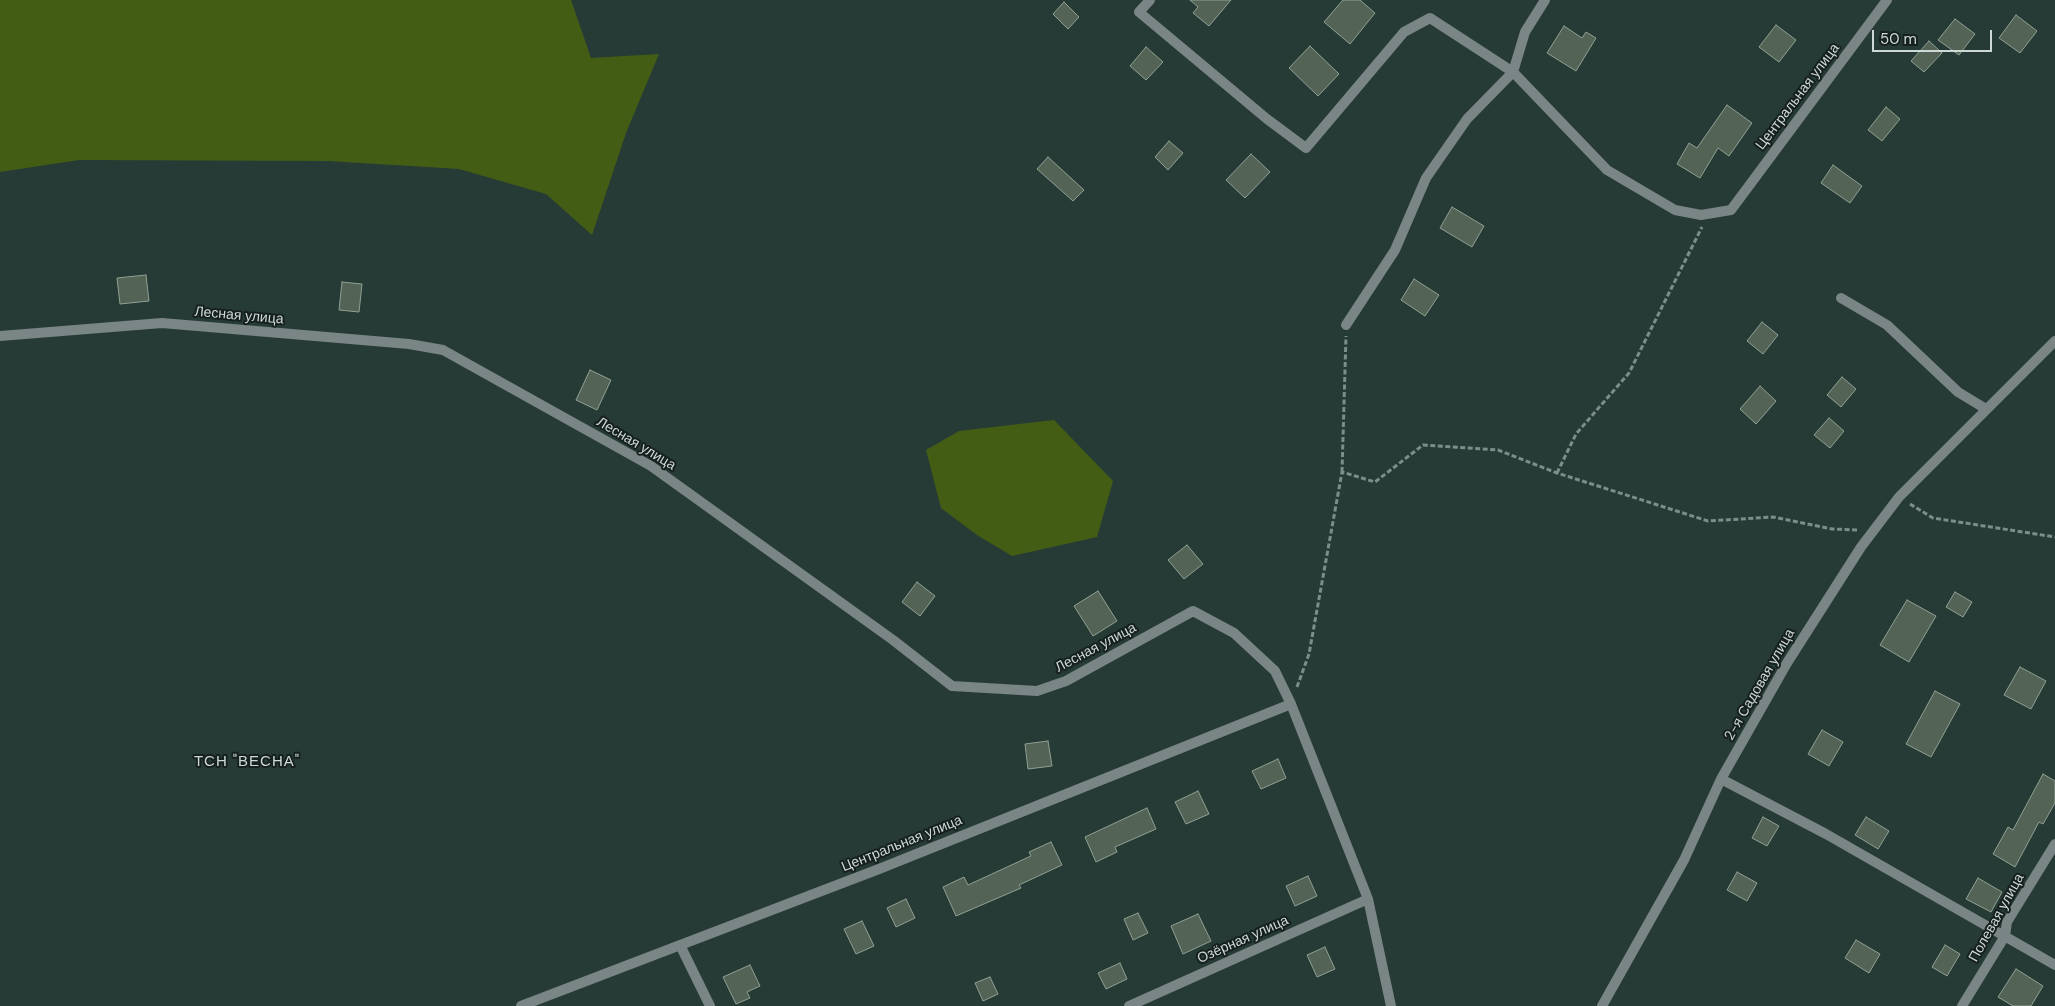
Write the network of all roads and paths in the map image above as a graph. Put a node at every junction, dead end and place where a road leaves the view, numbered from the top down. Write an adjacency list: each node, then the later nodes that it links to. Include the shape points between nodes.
1 (1150, 0): 4 (street, via 1139,12 1306,148 1404,32 1430,18)
2 (1544, 0): 4 (street, via 1525,32)
3 (1887, 0): 5 (street, Центральная улица, via 1731,210)
4 (1513, 72): 5 (street, via 1607,170 1675,210 1701,215); 7 (street, via 1467,119 1426,178 1395,250)
5 (1709, 213): 12 (path, via 1629,373 1576,434)
6 (1841, 298): 10 (street, via 1887,325 1958,392)
7 (1346, 325): 11 (path)
8 (0, 336): 16 (street, Лесная улица, via 162,323 409,344 443,350 650,466 952,686 1037,691 1066,681 1193,611 1234,633 1274,671)
9 (2055, 341): 10 (street, 2-я Садовая улица)
10 (1986, 409): 13 (street, 2-я Садовая улица)
11 (1342, 472): 12 (path, via 1375,482 1423,445 1498,450); 16 (path, via 1309,654)
12 (1557, 473): 14 (path, via 1708,521 1773,517 1832,529)
13 (1899, 497): 14 (street, 2-я Садовая улица); 15 (path, via 1933,518)
14 (1873, 531): 17 (street, 2-я Садовая улица, via 1787,663)
15 (2055, 537)
16 (1291, 704): 19 (street); 21 (street, Центральная улица)
17 (1721, 779): 20 (street, via 1826,834); 27 (street, 2-я Садовая улица, via 1684,860)
18 (2055, 844): 20 (street, Полевая улица, via 2007,922)
19 (1368, 900): 25 (street, Озёрная улица); 26 (street)
20 (2005, 936): 22 (street); 28 (street, Полевая улица)
21 (680, 945): 23 (street, Центральная улица); 24 (street)
22 (2055, 965)
23 (521, 1006)
24 (710, 1006)
25 (1130, 1006)
26 (1391, 1006)
27 (1602, 1006)
28 (1962, 1006)

